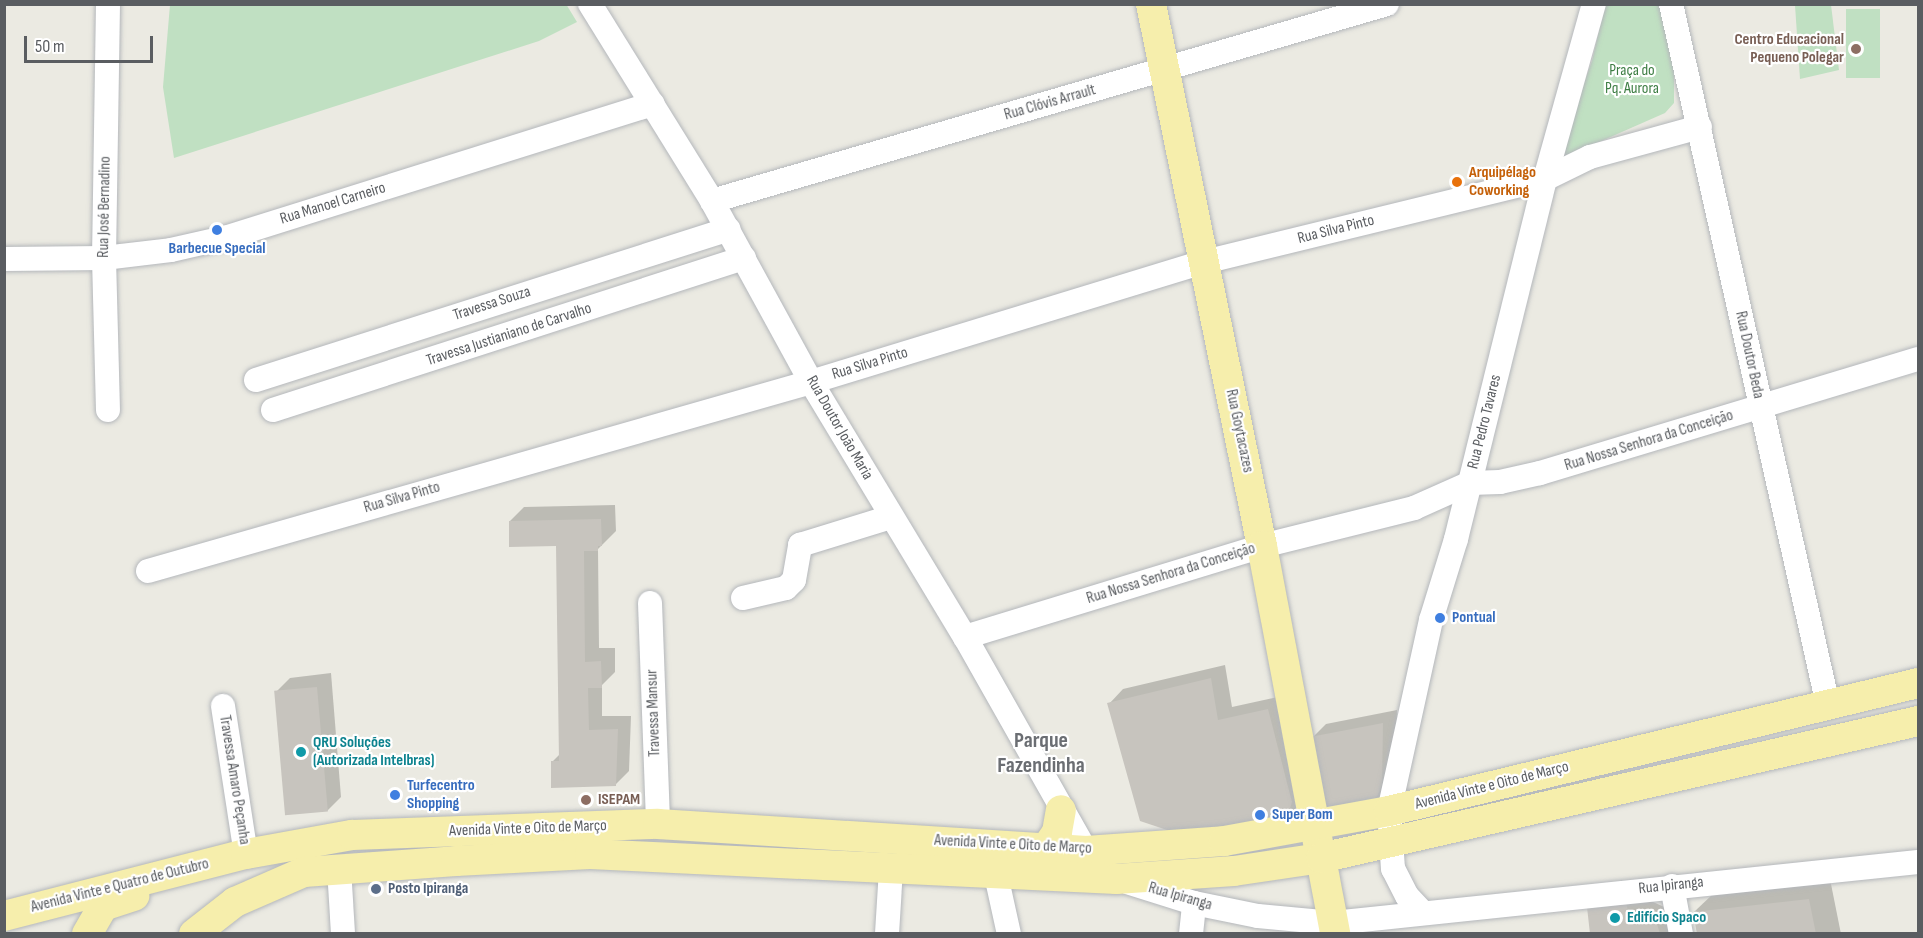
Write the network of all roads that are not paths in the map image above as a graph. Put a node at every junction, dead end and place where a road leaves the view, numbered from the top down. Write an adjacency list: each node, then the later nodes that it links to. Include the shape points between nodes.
1 (108, 4): 15 (street, Rua José Bernadino)
2 (590, 4): 8 (street, Rua Doutor João Maria)
3 (1151, 4): 7 (main road, Rua Goytacazes)
4 (1387, 4): 7 (street, Rua Clóvis Arrault)
5 (1593, 4): 10 (street, Rua Pedro Tavares)
6 (1671, 4): 9 (street, Rua Doutor Beda)
7 (1165, 69): 13 (street, Rua Clóvis Arrault); 18 (main road, Rua Goytacazes)
8 (653, 104): 13 (street, Rua Doutor João Maria); 15 (street, Rua Manoel Carneiro, via 228,237 171,250)
9 (1700, 127): 11 (street, Rua Silva Pinto); 22 (street, Rua Doutor Beda)
10 (1556, 141): 11 (street, via 1575,154); 12 (street, Rua Pedro Tavares)
11 (1590, 157): 12 (street, Rua Silva Pinto)
12 (1545, 179): 18 (street, Rua Silva Pinto); 25 (street, Rua Pedro Tavares)
13 (712, 201): 14 (street, Rua Doutor João Maria)
14 (728, 229): 16 (street, Rua Doutor João Maria); 20 (street, Travessa Souza)
15 (104, 258): 17 (street, Rua Manoel Carneiro); 23 (street, Rua José Bernadino)
16 (744, 258): 21 (street, Rua Doutor João Maria); 24 (street, Travessa Justianiano de Carvalho)
17 (4, 259)
18 (1204, 262): 21 (street, Rua Silva Pinto); 29 (main road, Rua Goytacazes)
19 (1918, 359): 22 (street, Rua Nossa Senhora da Conceição)
20 (256, 380)
21 (811, 382): 27 (street, Rua Doutor João Maria); 30 (street, Rua Silva Pinto)
22 (1761, 407): 25 (street, Rua Nossa Senhora da Conceição, via 1540,473 1500,482); 35 (street, Rua Doutor Beda)
23 (108, 410)
24 (273, 410)
25 (1470, 483): 26 (street, Rua Nossa Senhora da Conceição); 28 (street, Rua Pedro Tavares)
26 (1414, 508): 28 (street, via 1434,511 1446,520); 29 (street, Rua Nossa Senhora da Conceição)
27 (891, 517): 31 (street, via 800,545 794,580 786,588); 33 (street, Rua Doutor João Maria)
28 (1456, 539): 39 (street, Rua Pedro Tavares, via 1431,620)
29 (1262, 546): 33 (street, Rua Nossa Senhora da Conceição); 41 (main road, Rua Goytacazes)
30 (148, 570)
31 (743, 598)
32 (650, 603): 40 (street, Travessa Mansur)
33 (964, 637): 38 (street, Rua Doutor João Maria)
34 (1918, 683): 35 (main road, Avenida Vinte e Oito de Março)
35 (1828, 705): 39 (main road, Avenida Vinte e Oito de Março)
36 (223, 706): 45 (street, Travessa Amaro Peçanha)
37 (1918, 721): 42 (main road, Avenida Vinte e Oito de Março)
38 (1061, 810): 43 (main road, via 1057,832); 44 (street, Rua Doutor João Maria)
39 (1389, 811): 41 (main road, Avenida Vinte e Oito de Março); 42 (street, Rua Pedro Tavares)
40 (658, 824): 43 (main road, Avenida Vinte e Oito de Março); 45 (main road, Avenida Vinte e Oito de Março, via 352,835)
41 (1317, 827): 44 (main road, Avenida Vinte e Oito de Março, via 1224,841); 46 (main road, Rua Goytacazes)
42 (1391, 842): 46 (main road, Avenida Vinte e Oito de Março); 54 (street, via 1398,882)
43 (1047, 847): 44 (main road, Avenida Vinte e Oito de Março)
44 (1086, 851): 51 (main road, via 1101,871)
45 (241, 855): 55 (main road, Avenida Vinte e Quatro de Outubro); 57 (main road, via 216,874 104,906)
46 (1321, 858): 51 (main road, Avenida Vinte e Oito de Março, via 1234,871); 56 (main road, Rua Goytacazes)
47 (1918, 862): 52 (street, Rua Ipiranga)
48 (339, 868): 49 (main road, Avenida Vinte e Oito de Março, via 590,854); 58 (main road, Avenida Vinte e Oito de Março, via 304,872 269,885 235,902); 59 (street)
49 (891, 868): 50 (main road, Avenida Vinte e Oito de Março); 60 (street)
50 (996, 875): 51 (main road, Avenida Vinte e Oito de Março); 61 (street)
51 (1116, 879): 53 (street, Rua Ipiranga)
52 (1672, 886): 54 (street, Rua Ipiranga); 63 (street)
53 (1194, 903): 56 (street, Rua Ipiranga); 62 (street)
54 (1424, 913): 56 (street, Rua Ipiranga)
55 (4, 916)
56 (1334, 928)
57 (87, 933)
58 (194, 933)
59 (342, 933)
60 (887, 933)
61 (1008, 933)
62 (1191, 933)
63 (1681, 933)

